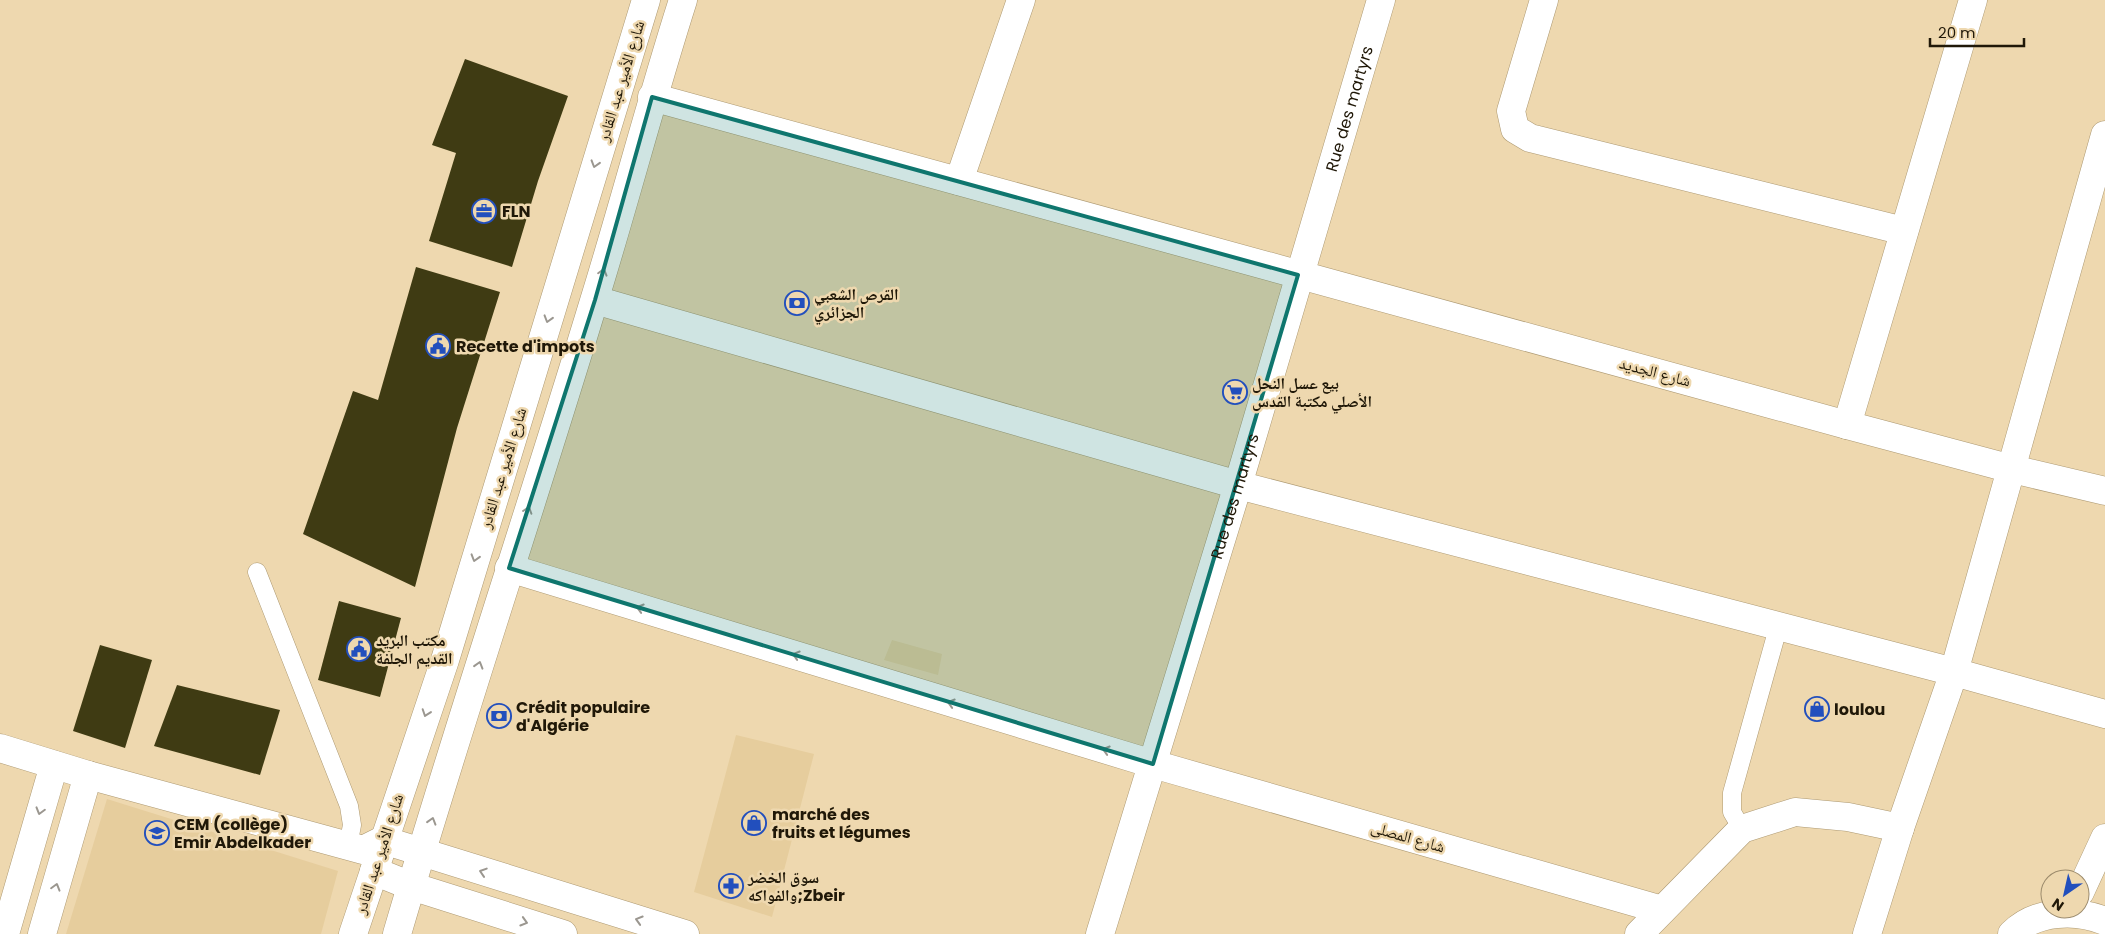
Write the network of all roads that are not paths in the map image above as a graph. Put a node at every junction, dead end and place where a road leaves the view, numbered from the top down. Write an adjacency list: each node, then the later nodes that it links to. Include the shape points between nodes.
1 (646, 0): 29 (street, شارع الأمير عبد القادر, one-way to 29, via 445,660)
2 (684, 0): 7 (street)
3 (1021, 0): 9 (street)
4 (1381, 0): 11 (street, Rue des martyrs)
5 (1544, 0): 10 (street, via 1511,111 1515,129 1530,138)
6 (1973, 0): 10 (street)
7 (652, 97): 9 (street, شارع الجديد); 12 (street, one-way to 7)
8 (2105, 136): 14 (street)
9 (959, 181): 11 (street, شارع الجديد)
10 (1904, 231): 13 (street)
11 (1298, 275): 13 (street, شارع الجديد); 15 (street, Rue des martyrs)
12 (595, 300): 15 (street); 17 (street, one-way to 12)
13 (1847, 425): 14 (street, شارع الجديد)
14 (2012, 469): 16 (street, شارع الجديد); 20 (street)
15 (1238, 485): 19 (street); 23 (street, Rue des martyrs)
16 (2105, 491)
17 (509, 568): 23 (street, شارع المصلى, one-way to 17); 30 (street, one-way to 17)
18 (257, 572): 29 (lane, via 349,806 352,825)
19 (1778, 628): 20 (street); 27 (lane, via 1732,793 1732,812)
20 (1954, 672): 21 (street); 26 (street)
21 (2105, 714)
22 (0, 748): 24 (street)
23 (1153, 764): 33 (street, شارع المصلى); 43 (street, Rue des martyrs)
24 (54, 765): 25 (street); 37 (street, one-way to 37)
25 (88, 776): 29 (street); 38 (street, one-way to 25)
26 (1900, 828): 27 (street, via 1848,817 1795,812); 45 (street)
27 (1742, 829): 33 (street)
28 (2105, 838): 31 (street)
29 (367, 852): 30 (street); 32 (street); 39 (street, شارع الأمير عبد القادر)
30 (422, 852): 32 (street); 42 (street, one-way to 30)
31 (2090, 870)
32 (411, 886): 40 (street); 41 (street, one-way to 41)
33 (1662, 910): 44 (street)
34 (2090, 914): 36 (street)
35 (2040, 918): 46 (street)
36 (2105, 922)
37 (5, 934)
38 (42, 934)
39 (353, 934)
40 (397, 934)
41 (563, 934)
42 (685, 934)
43 (1100, 934)
44 (1639, 934)
45 (1867, 934)
46 (2012, 934)

